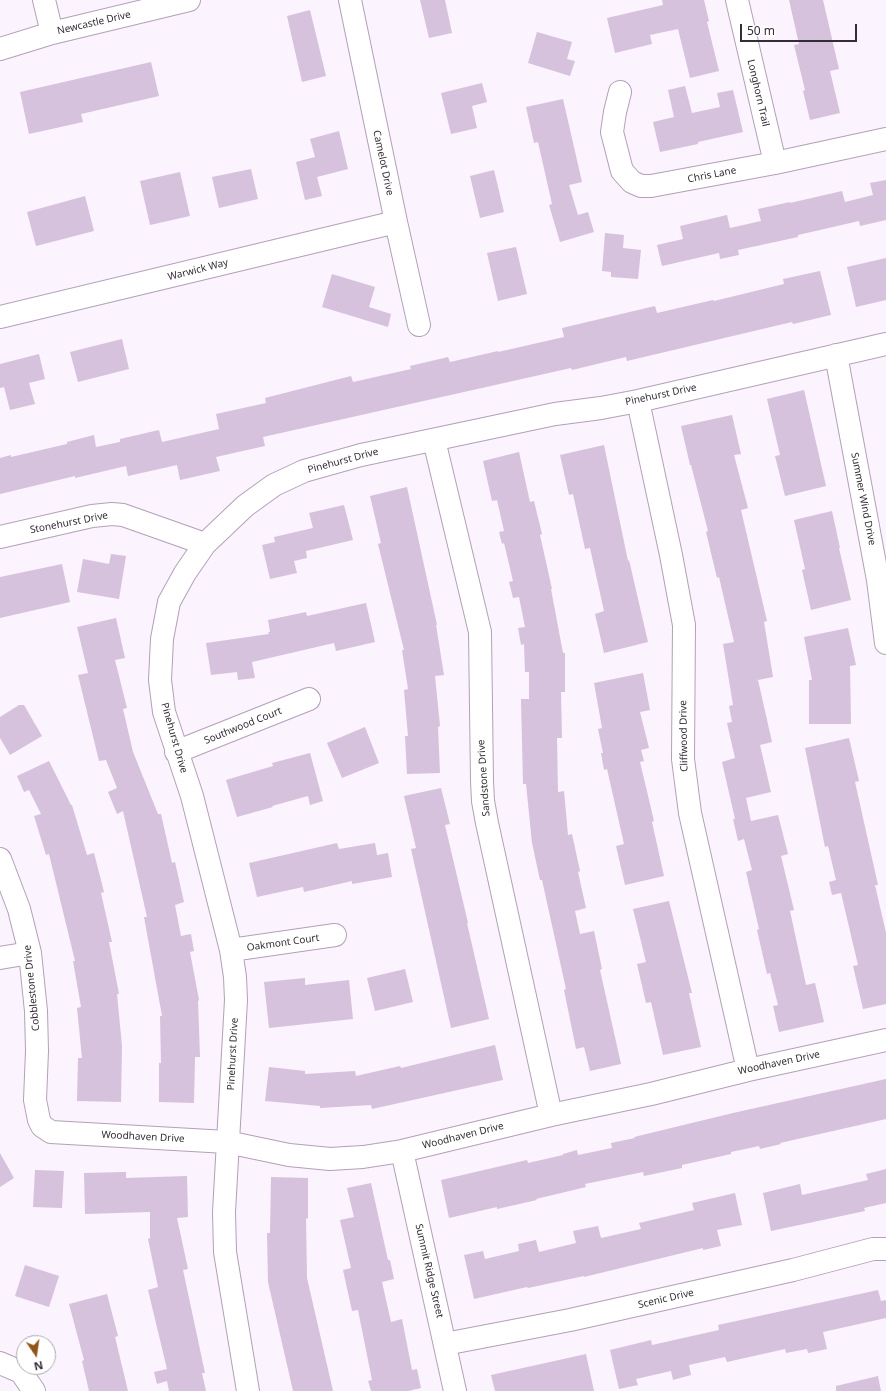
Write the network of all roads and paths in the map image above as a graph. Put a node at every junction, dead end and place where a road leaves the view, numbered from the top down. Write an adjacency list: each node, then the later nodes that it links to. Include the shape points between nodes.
1 (44, 0): 5 (street)
2 (189, 0): 5 (street, Newcastle Drive)
3 (350, 0): 10 (street, Camelot Drive)
4 (737, 0): 9 (street, Longhorn Trail)
5 (52, 33): 6 (street, Newcastle Drive)
6 (0, 49)
7 (620, 92): 9 (street, Chris Lane, via 612,132 622,171 632,182 641,186 651,186)
8 (886, 139): 9 (street, Chris Lane)
9 (775, 163)
10 (396, 222): 11 (street, Warwick Way); 12 (street, Camelot Drive)
11 (0, 317)
12 (419, 325)
13 (886, 344): 14 (street, Pinehurst Drive)
14 (836, 355): 15 (street, Pinehurst Drive); 19 (street, Summer Wind Drive, via 878,580)
15 (638, 400): 16 (street, Pinehurst Drive, via 555,414); 28 (street, Cliffwood Drive, via 684,625 683,759 690,813)
16 (434, 440): 18 (street, Pinehurst Drive, via 361,455 304,471 274,486 245,506); 29 (street, Sandstone Drive, via 480,632 483,801)
17 (0, 537): 18 (street, Stonehurst Drive, via 92,516 112,514 123,515)
18 (205, 544): 21 (street, Pinehurst Drive, via 169,602 162,639 160,680 164,712)
19 (886, 643)
20 (309, 699): 21 (street, Southwood Court)
21 (176, 752): 24 (street, Pinehurst Drive, via 192,796)
22 (0, 859): 25 (street, Cobblestone Drive, via 19,909)
23 (335, 935): 24 (street, Oakmont Court)
24 (231, 950): 31 (street, Pinehurst Drive, via 236,1000)
25 (30, 953): 26 (street); 30 (street, Cobblestone Drive, via 36,1011 34,1100)
26 (0, 958)
27 (886, 1040): 28 (street, Woodhaven Drive)
28 (748, 1070): 29 (street, Woodhaven Drive)
29 (551, 1115): 32 (street, Woodhaven Drive)
30 (39, 1120): 31 (street, Woodhaven Drive, via 42,1126 51,1132)
31 (227, 1142): 32 (street, Woodhaven Drive, via 289,1155 330,1159); 37 (street, Pinehurst Drive, via 225,1252)
32 (402, 1151): 34 (street, Summit Ridge Street)
33 (886, 1250): 34 (street, Scenic Drive, via 873,1249 793,1270 570,1320)
34 (445, 1344): 38 (street, Summit Ridge Street)
35 (0, 1363): 36 (street, via 21,1372)
36 (34, 1391)
37 (248, 1391)
38 (455, 1391)

